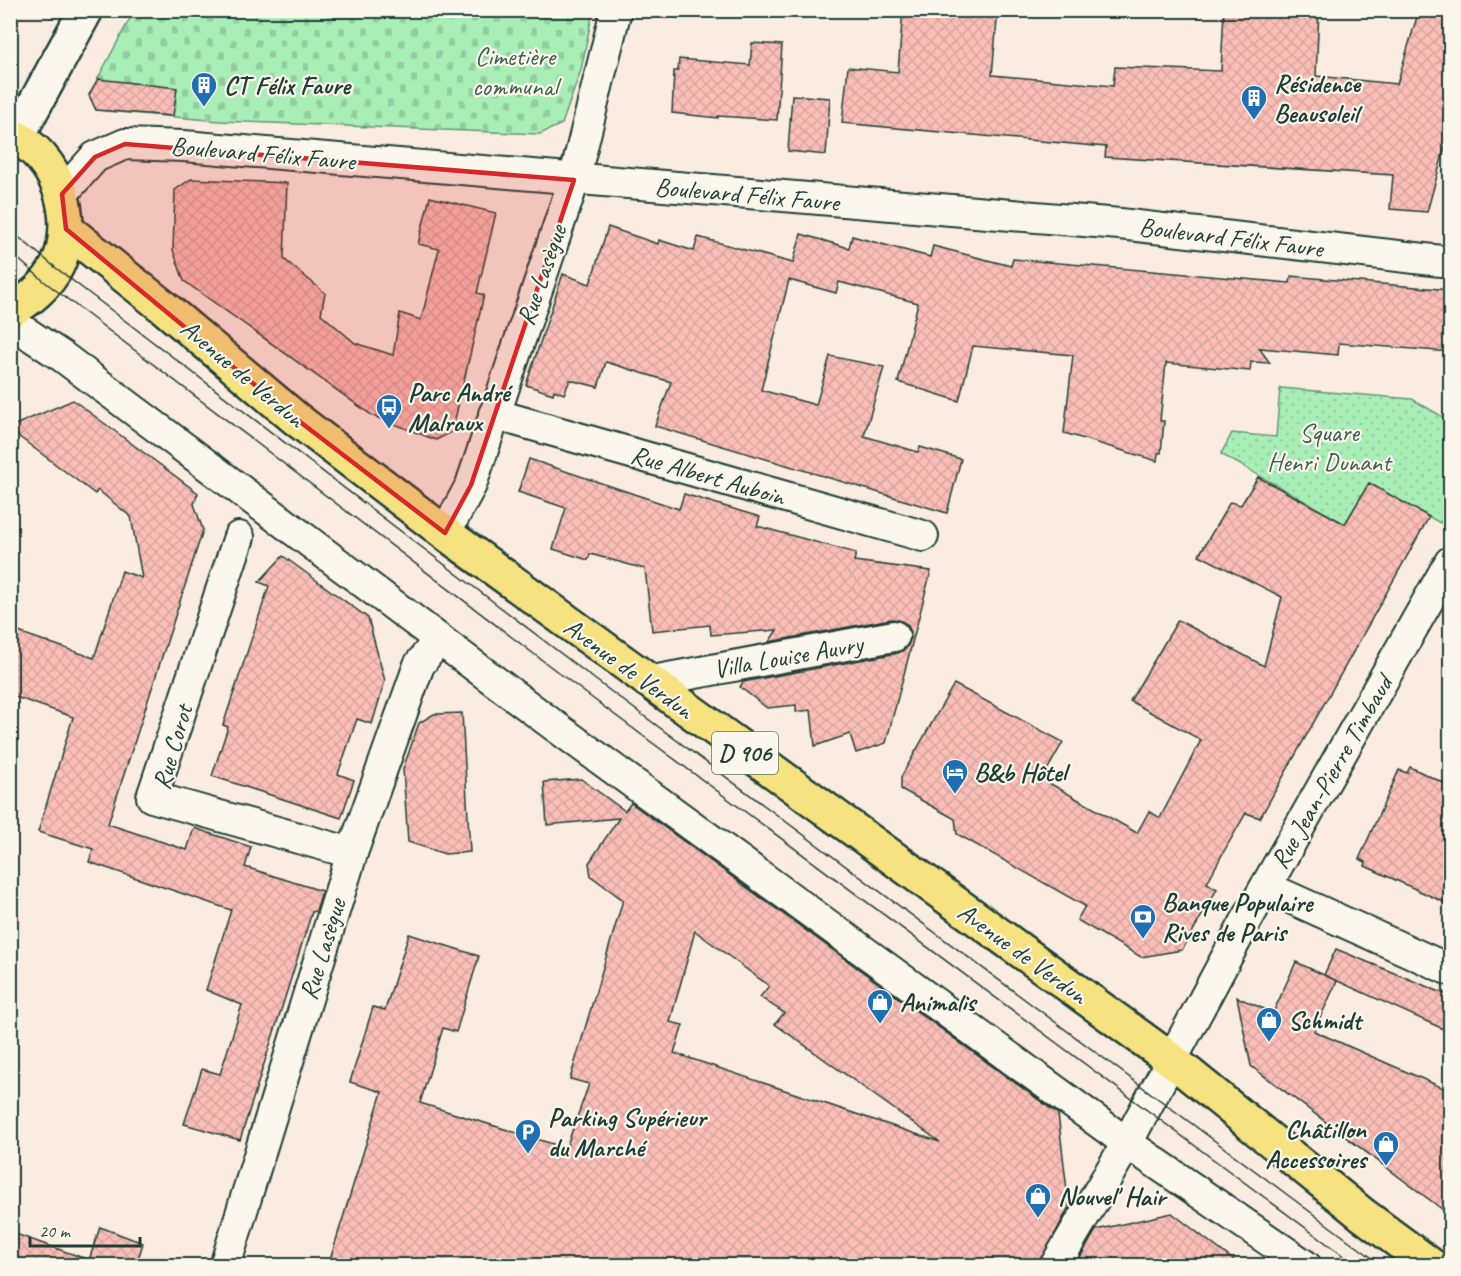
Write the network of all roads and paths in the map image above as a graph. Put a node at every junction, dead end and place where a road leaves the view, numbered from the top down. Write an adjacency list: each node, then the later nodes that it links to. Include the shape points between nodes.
1 (87, 10): 3 (main road)
2 (616, 10): 4 (street, Rue Lasègue)
3 (14, 136): 5 (main road, via 37,152)
4 (574, 180): 5 (street, Boulevard Félix Faure, via 125,144 95,156); 7 (street, Boulevard Félix Faure, via 1120,224); 10 (street, Rue Lasègue)
5 (62, 194): 6 (main road)
6 (66, 230): 8 (main road, via 56,268 29,300); 11 (main road, Avenue de Verdun / D 906, via 295,418)
7 (1450, 262)
8 (10, 311)
9 (10, 322): 16 (street, via 63,357)
10 (494, 414): 11 (street, Rue Lasègue, via 471,485); 12 (street, Rue Albert Auboin)
11 (445, 533): 17 (main road, Avenue de Verdun / D 906)
12 (923, 536)
13 (239, 537): 18 (street, Rue Corot, via 152,797)
14 (1450, 562): 19 (street, Rue Jean-Pierre Timbaud)
15 (894, 636): 17 (street, Villa Louise Auvry)
16 (439, 639): 18 (street, Rue Lasègue, via 419,665); 22 (street)
17 (647, 682): 21 (main road, Avenue de Verdun / D 906)
18 (352, 853): 23 (street, Rue Lasègue)
19 (1266, 887): 20 (street); 21 (street, Rue Jean-Pierre Timbaud)
20 (1450, 970)
21 (1173, 1061): 22 (street, Rue Jean-Pierre Timbaud); 26 (main road, Avenue de Verdun / D 906)
22 (1127, 1143): 24 (street, Rue Jean-Pierre Timbaud); 25 (street)
23 (225, 1266)
24 (1055, 1266)
25 (1306, 1266)
26 (1432, 1266)

